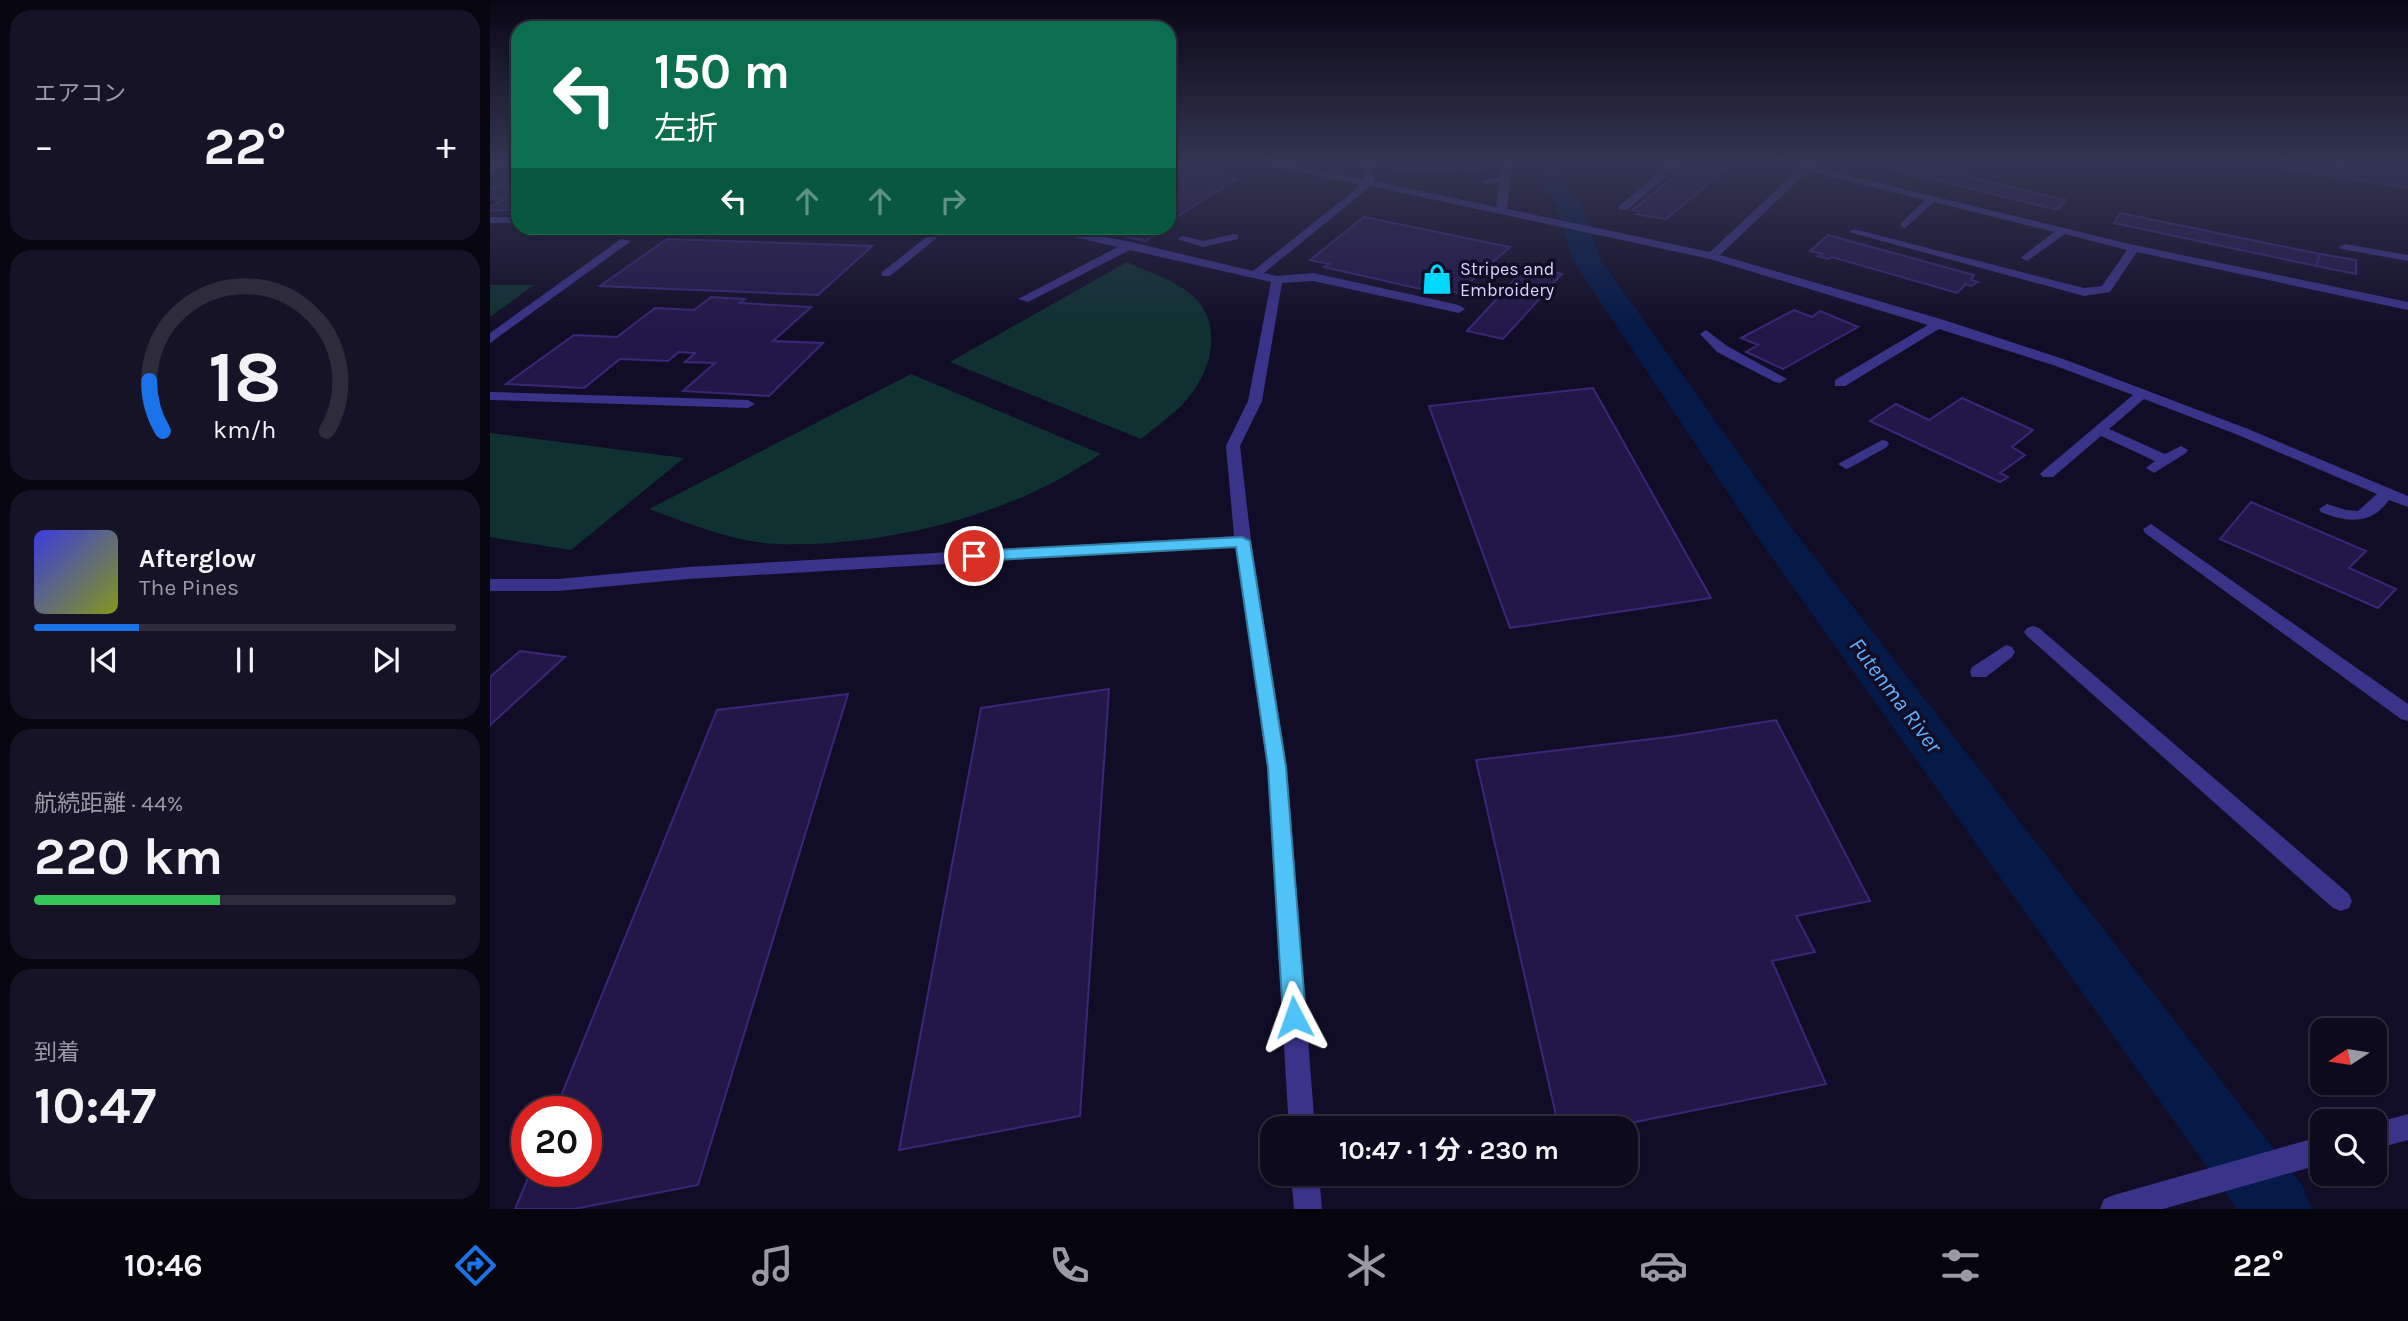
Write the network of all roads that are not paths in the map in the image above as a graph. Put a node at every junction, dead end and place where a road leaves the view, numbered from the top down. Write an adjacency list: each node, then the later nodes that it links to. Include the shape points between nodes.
1 (1323, 219): 22 (lane)
2 (1540, 219): 19 (lane)
3 (1752, 219): 19 (lane)
4 (1911, 219): 8 (lane)
5 (2017, 219): 9 (lane)
6 (490, 220): 7 (lane)
7 (511, 220)
8 (1905, 225)
9 (2063, 231): 17 (lane); 20 (lane)
10 (1854, 232): 17 (lane, via 2084,292 2106,289)
11 (935, 235): 23 (lane)
12 (1082, 235): 15 (lane)
13 (1234, 237): 18 (lane, via 1203,244 1179,241)
14 (625, 241): 32 (lane)
15 (1131, 245): 18 (lane); 27 (lane)
16 (2345, 247): 21 (lane)
17 (2134, 248): 28 (lane)
18 (1160, 253): 22 (lane)
19 (1712, 257): 25 (lane)
20 (2027, 258)
21 (2408, 258)
22 (1257, 273): 24 (lane)
23 (886, 274)
24 (1276, 280): 29 (lane, via 1313,277); 47 (lane, via 1255,401 1233,446)
25 (1797, 281): 26 (lane); 30 (lane)
26 (1782, 292)
27 (1024, 299)
28 (2408, 306)
29 (1459, 309)
30 (1940, 323): 34 (lane); 35 (lane)
31 (1706, 334): 33 (lane, via 1722,349)
32 (490, 339)
33 (1780, 379)
34 (1840, 383)
35 (2142, 394): 38 (lane); 43 (lane)
36 (490, 396): 37 (lane)
37 (748, 404)
38 (2099, 430): 40 (lane, via 2159,463); 42 (lane)
39 (1882, 444): 41 (lane)
40 (2181, 450)
41 (1846, 464)
42 (2048, 474)
43 (2386, 492): 44 (lane); 45 (lane, via 2376,509 2366,514 2340,515)
44 (2408, 502)
45 (2327, 509)
46 (2151, 529): 52 (lane)
47 (1242, 541): 48 (lane, via 688,573 558,585); 54 (lane, via 1277,767)
48 (490, 585)
49 (2033, 632): 53 (lane)
50 (2006, 652): 51 (lane)
51 (1979, 672)
52 (2408, 714)
53 (2342, 901)
54 (1301, 1116)
55 (2408, 1127): 56 (lane)
56 (2387, 1133)
57 (2310, 1153): 60 (lane)
58 (1306, 1186): 59 (lane)
59 (1308, 1209)
60 (2114, 1209)

